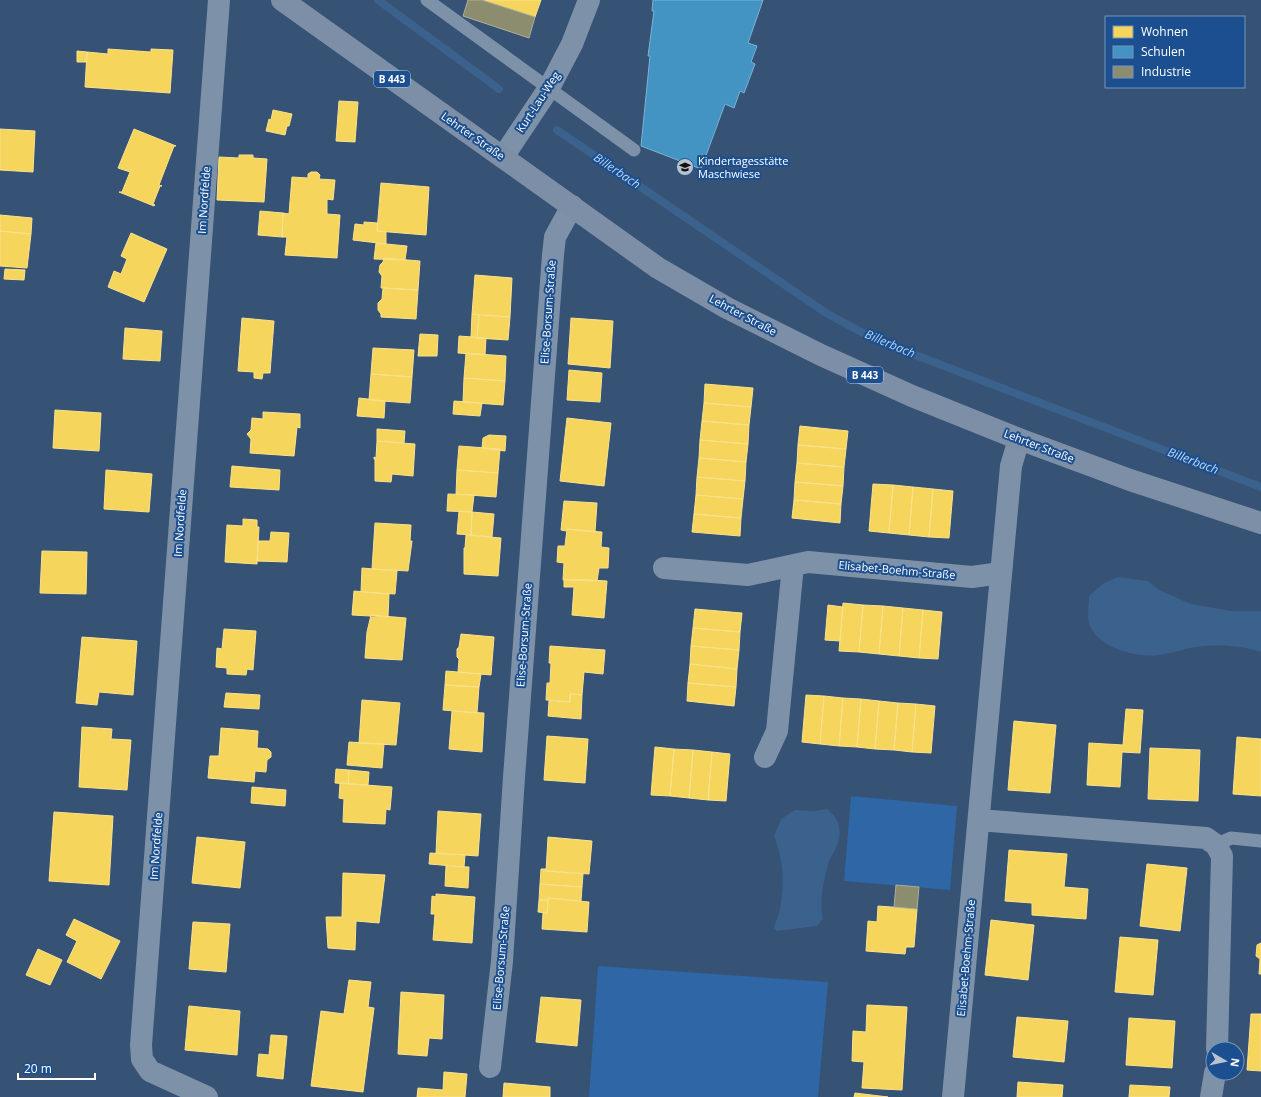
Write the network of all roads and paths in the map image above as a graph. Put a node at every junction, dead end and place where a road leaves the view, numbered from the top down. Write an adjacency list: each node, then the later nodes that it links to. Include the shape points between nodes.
1 (219, 0): 21 (street, Im Nordfelde, via 141,1045 142,1059 150,1071)
2 (282, 0): 7 (main road, Lehrter Straße / B 443)
3 (427, 0): 5 (lane)
4 (589, 0): 5 (street, Kurt-Lau-Weg, via 572,44)
5 (549, 88): 6 (lane); 7 (street, Kurt-Lau-Weg)
6 (634, 150)
7 (503, 157): 8 (main road, Lehrter Straße / B 443)
8 (572, 206): 9 (main road, Lehrter Straße / B 443, via 658,268 726,308 912,396); 19 (street, Elise-Borsum-Straße, via 555,237 553,255 502,962)
9 (1019, 439): 10 (main road, Lehrter Straße / B 443, via 1130,480); 13 (street, Elisabet-Boehm-Straße, via 1010,466)
10 (1261, 523)
11 (793, 565): 12 (street, Elisabet-Boehm-Straße, via 748,575); 13 (street, Elisabet-Boehm-Straße, via 808,562 972,577); 14 (street, via 777,731)
12 (664, 568)
13 (1001, 573): 15 (street, Elisabet-Boehm-Straße)
14 (765, 757)
15 (979, 820): 17 (street, via 1206,838); 22 (street, Elisabet-Boehm-Straße)
16 (1261, 841): 17 (lane, via 1231,838)
17 (1216, 845): 18 (street, via 1222,856)
18 (1217, 1041)
19 (490, 1067)
20 (1214, 1081): 23 (street)
21 (207, 1097)
22 (953, 1097)
23 (1211, 1097)

